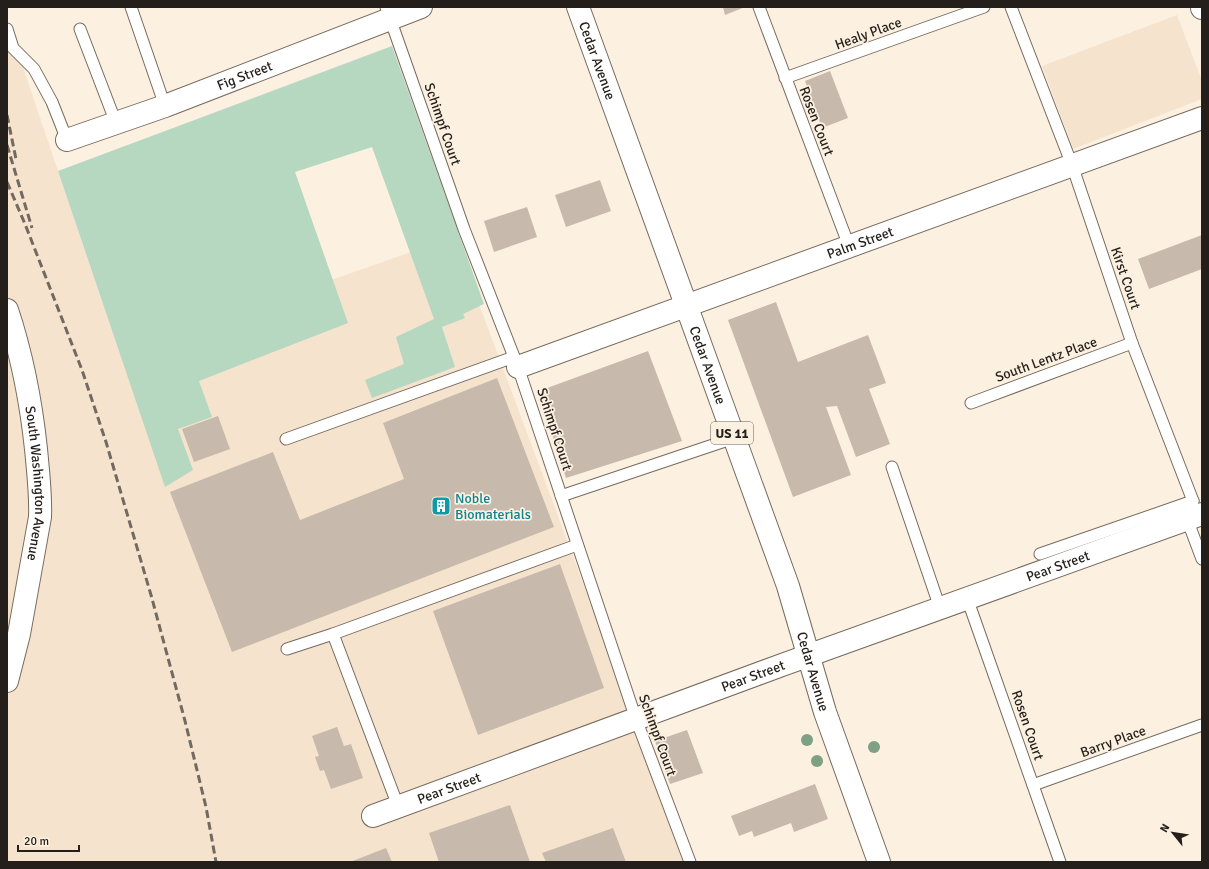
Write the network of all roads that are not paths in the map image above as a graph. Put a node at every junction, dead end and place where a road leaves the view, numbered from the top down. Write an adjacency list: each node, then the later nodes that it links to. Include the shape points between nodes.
1 (131, 7): 11 (lane)
2 (421, 7): 7 (street, Fig Street)
3 (578, 7): 17 (street, Cedar Avenue / US 11)
4 (759, 7): 10 (lane, Rosen Court)
5 (984, 7): 10 (lane, Healy Place)
6 (1011, 7): 15 (lane, Kirst Court)
7 (388, 13): 11 (street, Fig Street); 20 (lane, Schimpf Court, via 464,229)
8 (7, 29): 14 (lane, via 13,48 34,69 52,102)
9 (80, 29): 13 (lane)
10 (785, 78): 16 (lane, Rosen Court)
11 (165, 106): 13 (street, Fig Street)
12 (1202, 118): 15 (street, Palm Street)
13 (116, 123): 14 (street, Fig Street)
14 (67, 140)
15 (1072, 165): 16 (street, Palm Street); 19 (lane, Kirst Court)
16 (848, 246): 17 (street, Palm Street)
17 (686, 306): 20 (street, Palm Street); 23 (street, Cedar Avenue / US 11)
18 (7, 310): 35 (street, South Washington Avenue, via 22,363 33,420 41,500 21,619)
19 (1132, 343): 21 (lane, South Lentz Place); 26 (lane, Kirst Court)
20 (516, 362): 22 (lane); 25 (lane, Schimpf Court)
21 (971, 403)
22 (286, 438)
23 (734, 438): 25 (lane); 34 (street, Cedar Avenue / US 11, via 788,586)
24 (892, 467): 31 (lane)
25 (561, 496): 27 (lane, Schimpf Court)
26 (1194, 511): 28 (lane); 29 (lane, Kirst Court); 30 (street, Pear Street)
27 (577, 545): 32 (lane); 36 (lane, Schimpf Court)
28 (1040, 554)
29 (1202, 559)
30 (967, 598): 31 (street, Pear Street); 38 (lane, Rosen Court)
31 (940, 608): 34 (street, Pear Street)
32 (333, 634): 33 (lane); 39 (lane)
33 (287, 649)
34 (808, 656): 36 (street, Pear Street); 42 (street, Cedar Avenue / US 11, via 825,712)
35 (7, 681)
36 (636, 719): 39 (street, Pear Street); 41 (lane, Schimpf Court)
37 (1202, 725): 38 (lane, Barry Place)
38 (1033, 785): 43 (lane, Rosen Court)
39 (398, 806): 40 (street, Pear Street)
40 (373, 816)
41 (690, 862)
42 (879, 862)
43 (1060, 862)

